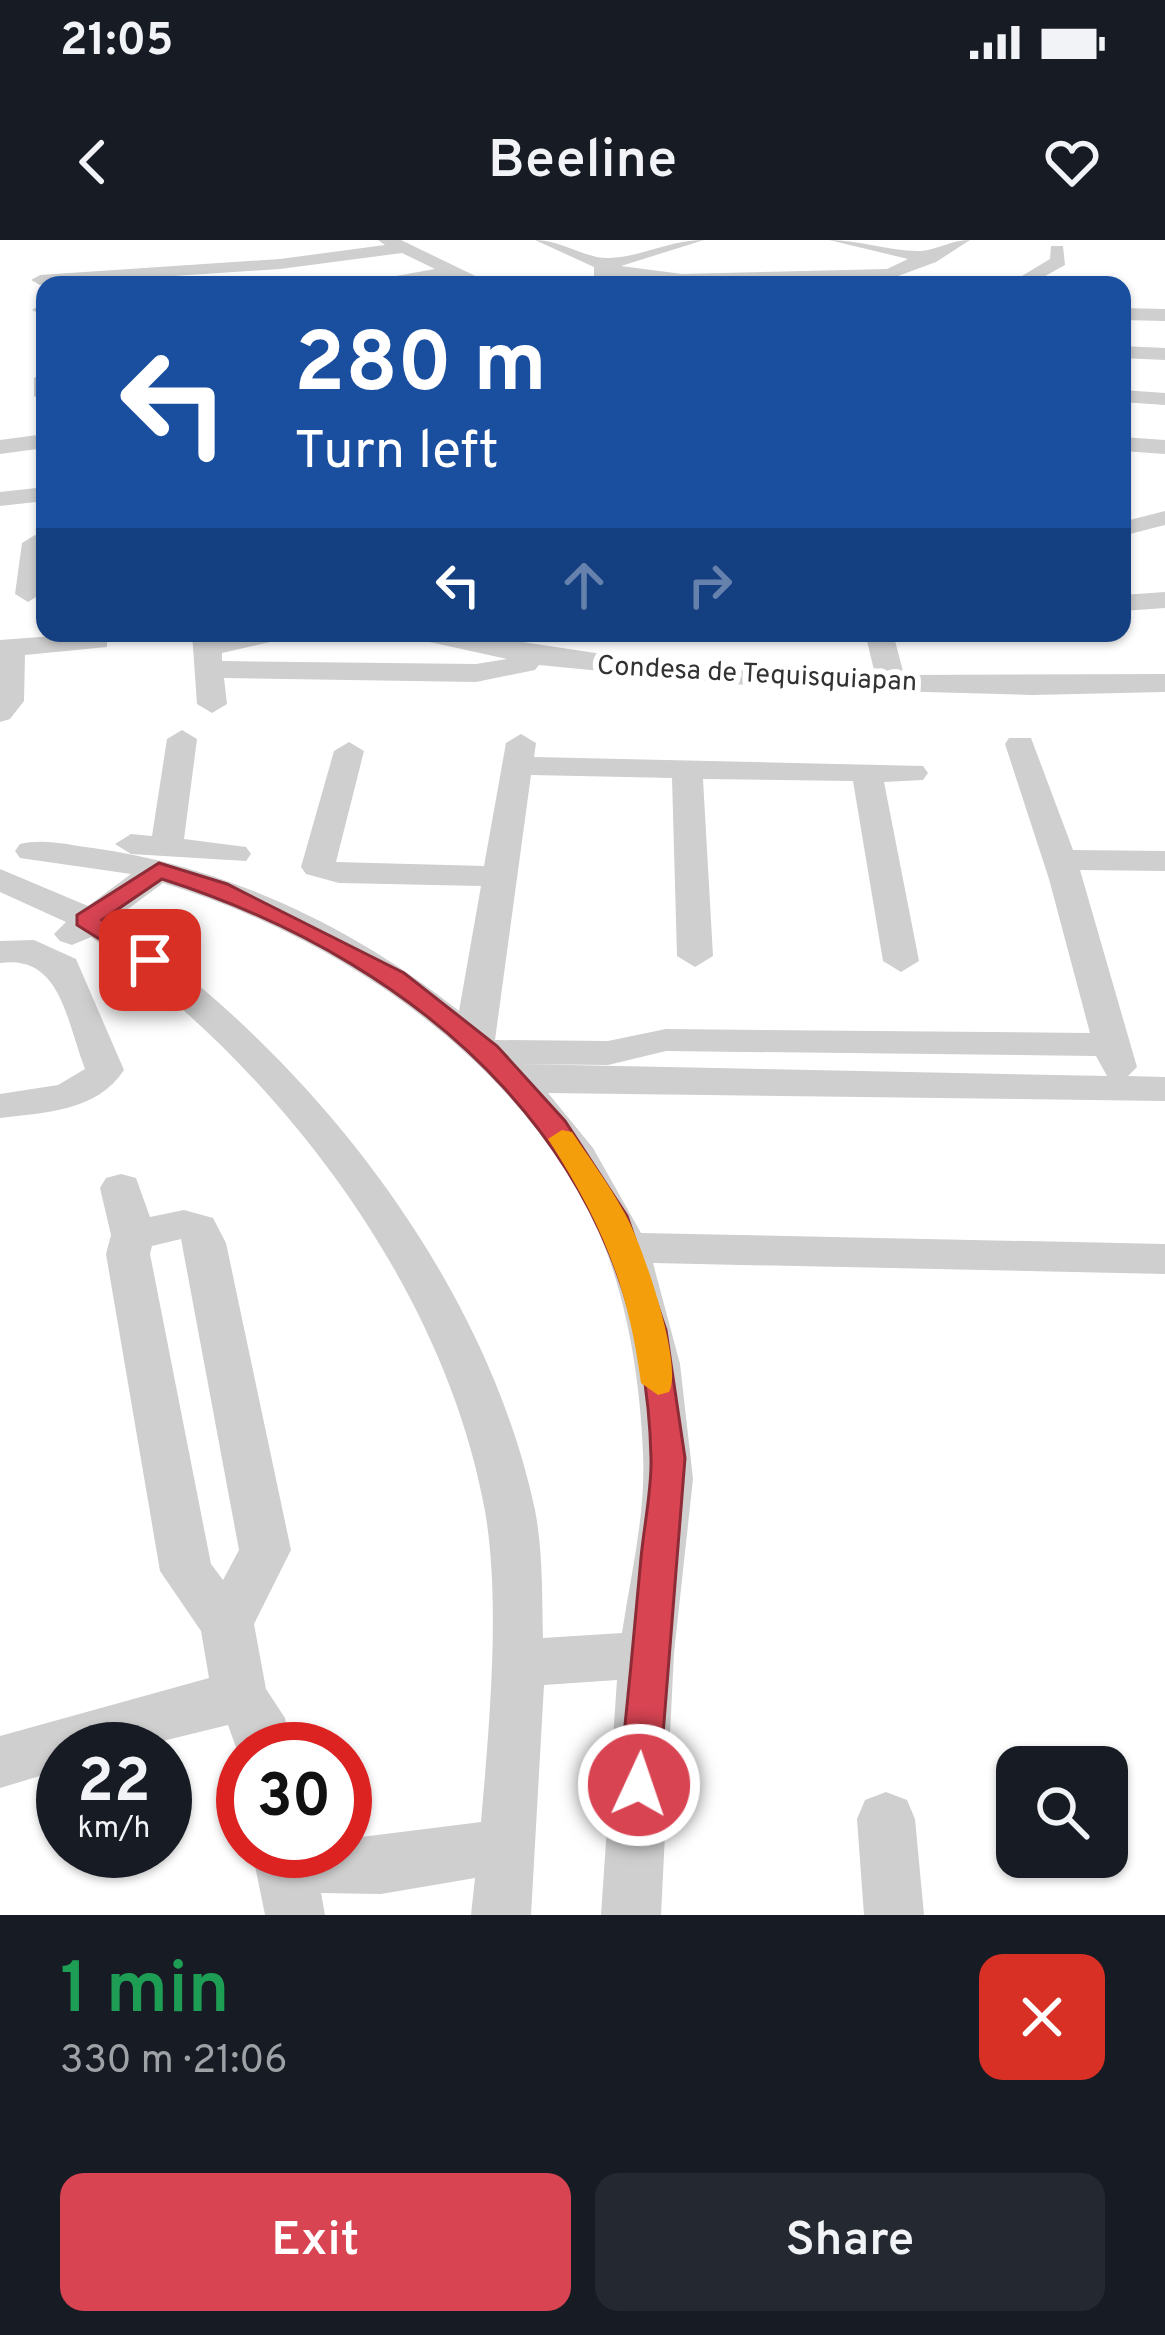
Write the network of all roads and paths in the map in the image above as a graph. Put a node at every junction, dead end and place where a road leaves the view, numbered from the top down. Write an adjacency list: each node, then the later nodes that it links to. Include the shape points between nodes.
1 (544, 240): 10 (street)
2 (838, 240): 9 (street)
3 (961, 240): 9 (street)
4 (1047, 243): 18 (street, via 1058,261)
5 (396, 244): 11 (street); 12 (street, via 257,266)
6 (697, 244): 7 (street); 10 (street)
7 (719, 254)
8 (739, 258): 16 (street)
9 (930, 258): 17 (street, via 890,274)
10 (601, 270): 15 (street)
11 (456, 271): 13 (street); 14 (street)
12 (102, 276)
13 (420, 276)
14 (466, 276)
15 (655, 276)
16 (815, 276)
17 (843, 276)
18 (1032, 276)
19 (1131, 314): 20 (street)
20 (1165, 315)
21 (1131, 352): 22 (street)
22 (1165, 354)
23 (1131, 397): 24 (street)
24 (1165, 399)
25 (36, 442): 27 (street)
26 (1131, 445): 28 (street)
27 (0, 447)
28 (1165, 447)
29 (36, 495): 30 (street)
30 (0, 499)
31 (1165, 518): 32 (street)
32 (1131, 527)
33 (36, 543): 34 (street)
34 (0, 552)
35 (36, 559): 36 (street)
36 (28, 594)
37 (1165, 600): 38 (street)
38 (1131, 602)
39 (71, 642): 43 (street)
40 (238, 642): 44 (street)
41 (463, 642): 45 (street)
42 (881, 642): 46 (street)
43 (5, 647): 49 (street, via 9,701)
44 (206, 650): 45 (street, Condesa de Tequisquiapan, via 476,673); 48 (street)
45 (536, 660): 46 (street, Condesa de Tequisquiapan, via 737,680)
46 (892, 683): 47 (street, Condesa de Tequisquiapan)
47 (1165, 683)
48 (212, 704)
49 (0, 713)
50 (182, 739): 57 (street)
51 (1020, 744): 60 (street)
52 (349, 751): 61 (street, via 318,868)
53 (912, 773): 55 (street)
54 (687, 778): 55 (street); 61 (street, via 518,764); 66 (street)
55 (868, 780): 67 (street)
56 (234, 854): 57 (street)
57 (163, 858): 59 (street); 63 (street); 70 (street, via 395,979)
58 (1165, 861): 60 (street)
59 (8, 863): 63 (street)
60 (1062, 869): 62 (street); 69 (street)
61 (503, 876): 70 (street)
62 (1165, 880)
63 (85, 920): 65 (street); 81 (street, via 210,1006 251,1047 315,1123 419,1277 463,1368 509,1508)
64 (0, 952): 65 (street, via 27,948)
65 (52, 956): 74 (street, via 105,1070 96,1086 76,1093)
66 (694, 956)
67 (901, 961)
68 (666, 1040): 69 (street); 70 (street, via 608,1053); 71 (street)
69 (1112, 1045): 72 (street)
70 (492, 1057): 71 (street); 77 (street, via 555,1127 612,1216)
71 (664, 1082): 72 (street)
72 (1125, 1089): 73 (street)
73 (1165, 1089)
74 (0, 1106)
75 (121, 1188): 76 (street)
76 (134, 1234): 79 (street, via 128,1254 186,1571); 79 (street, via 184,1224 198,1228 204,1243 265,1550)
77 (622, 1247): 78 (street); 80 (street, via 650,1330 668,1458)
78 (1165, 1259)
79 (227, 1624): 83 (street)
80 (647, 1655): 81 (street); 91 (street)
81 (519, 1663): 86 (street)
82 (245, 1722): 84 (street, via 204,1703)
83 (251, 1722)
84 (0, 1762)
85 (886, 1819): 92 (street)
86 (508, 1845): 87 (street); 90 (street)
87 (372, 1866)
88 (287, 1878): 89 (street)
89 (295, 1915)
90 (501, 1915)
91 (632, 1915)
92 (894, 1915)

